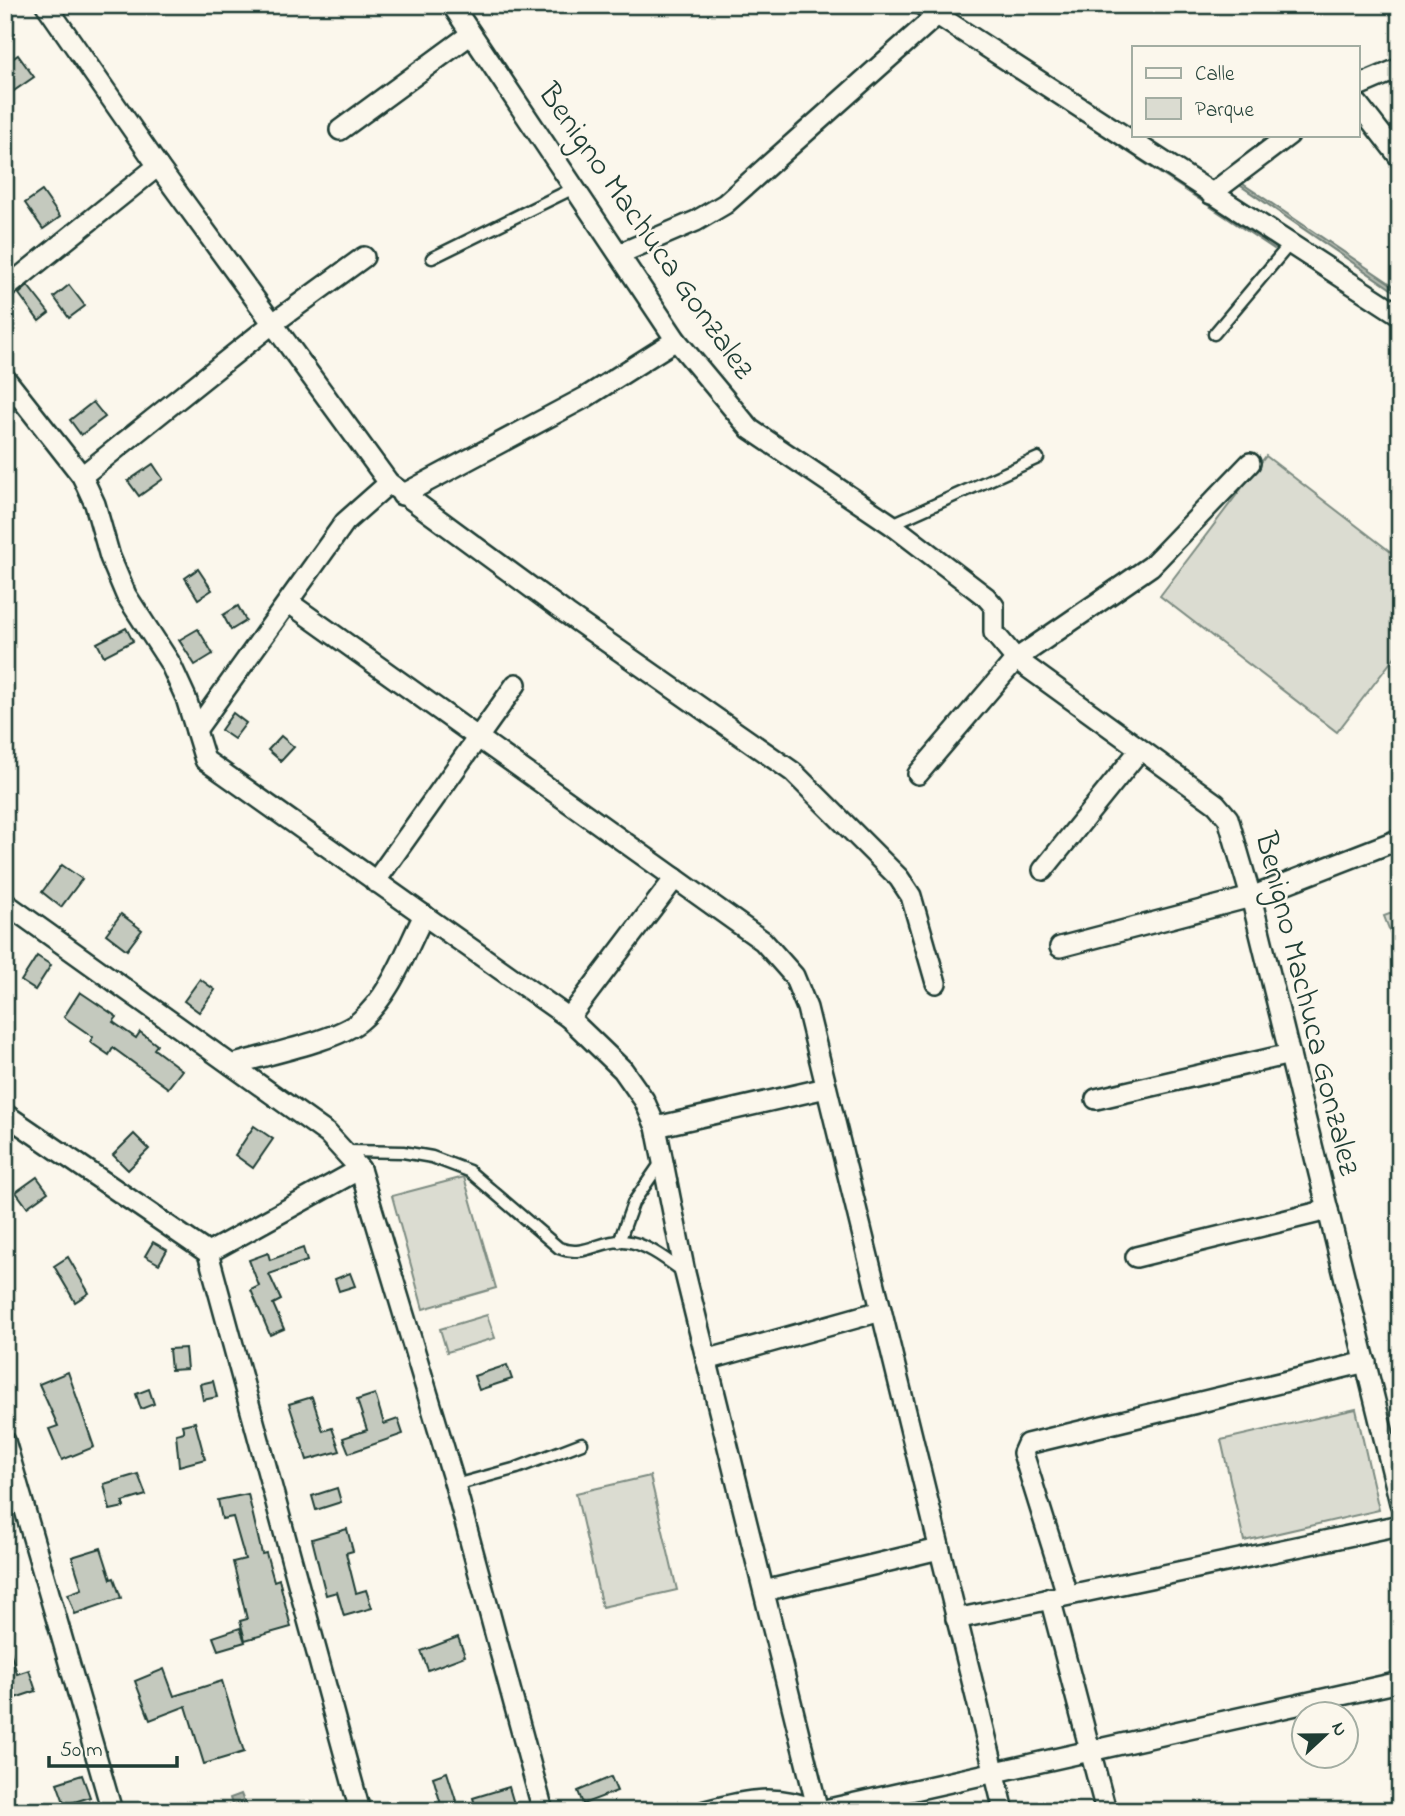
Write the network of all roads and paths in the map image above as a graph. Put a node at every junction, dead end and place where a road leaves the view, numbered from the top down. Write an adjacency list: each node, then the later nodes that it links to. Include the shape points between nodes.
1 (46, 5): 11 (street)
2 (452, 5): 4 (street, Benigno Machuca Gonzalez)
3 (930, 10): 13 (street); 15 (street, via 725,204)
4 (471, 34): 8 (street); 12 (street, Benigno Machuca Gonzalez)
5 (1400, 68): 6 (street)
6 (1360, 85)
7 (1360, 107): 10 (street)
8 (340, 130)
9 (1288, 136): 13 (street)
10 (1400, 159)
11 (158, 166): 18 (street); 20 (street)
12 (574, 188): 15 (street, Benigno Machuca Gonzalez); 17 (lane)
13 (1211, 194): 14 (street)
14 (1289, 246): 19 (street); 21 (lane)
15 (619, 254): 22 (street, Benigno Machuca Gonzalez)
16 (364, 257): 20 (street)
17 (432, 258)
18 (5, 289)
19 (1400, 315)
20 (272, 324): 26 (street); 27 (street)
21 (1214, 334)
22 (676, 340): 27 (street, via 586,397); 28 (street, Benigno Machuca Gonzalez, via 750,429)
23 (5, 378): 26 (street)
24 (1038, 458): 28 (lane)
25 (1250, 463): 30 (street, via 1152,566)
26 (82, 476): 32 (street, via 126,595 170,663)
27 (396, 489): 29 (street, via 345,522); 44 (street, via 793,772 899,878 911,897)
28 (892, 525): 30 (street, Benigno Machuca Gonzalez, via 991,601 994,633)
29 (288, 602): 32 (street); 33 (street)
30 (1016, 659): 34 (street, Benigno Machuca Gonzalez); 35 (street)
31 (516, 684): 33 (street)
32 (196, 730): 39 (street, via 205,760 214,769)
33 (477, 737): 38 (street); 39 (street)
34 (1139, 751): 37 (street); 40 (street, Benigno Machuca Gonzalez, via 1216,804 1228,818)
35 (918, 774)
36 (1400, 839): 40 (street)
37 (1043, 870)
38 (675, 878): 45 (street); 48 (street, via 763,941 794,976 807,1008)
39 (375, 882): 42 (street)
40 (1251, 897): 43 (street); 46 (street, Benigno Machuca Gonzalez)
41 (5, 903): 47 (street)
42 (424, 915): 45 (street); 47 (street, via 381,999 358,1023)
43 (1060, 947)
44 (936, 983)
45 (569, 1018): 51 (street, via 623,1070)
46 (1290, 1054): 49 (street); 55 (street, Benigno Machuca Gonzalez)
47 (232, 1065): 52 (street)
48 (825, 1088): 51 (street); 60 (street)
49 (1096, 1100)
50 (5, 1114): 57 (street)
51 (656, 1127): 53 (street)
52 (347, 1151): 54 (street); 56 (lane, via 402,1152 469,1171 533,1228 569,1252)
53 (663, 1161): 56 (lane, via 633,1203); 59 (street)
54 (360, 1169): 57 (street); 65 (street)
55 (1328, 1210): 58 (street); 62 (street, Benigno Machuca Gonzalez)
56 (619, 1241): 59 (lane, via 641,1245)
57 (208, 1253): 76 (street)
58 (1136, 1257)
59 (685, 1273): 61 (street)
60 (881, 1311): 61 (street); 68 (street)
61 (706, 1360): 69 (street)
62 (1366, 1362): 66 (street, Benigno Machuca Gonzalez); 70 (street, via 1027,1444 1023,1453)
63 (5, 1441): 75 (street)
64 (582, 1443): 65 (lane, via 528,1465)
65 (455, 1485): 77 (street)
66 (1400, 1503)
67 (1400, 1525): 70 (street)
68 (939, 1549): 69 (street); 71 (street)
69 (764, 1591): 79 (street)
70 (1059, 1596): 71 (street); 73 (street)
71 (956, 1619): 74 (street)
72 (1400, 1682): 73 (street)
73 (1090, 1751): 74 (street); 81 (street)
74 (994, 1772): 79 (street); 80 (street)
75 (112, 1811)
76 (360, 1811)
77 (542, 1811)
78 (705, 1811): 79 (street, via 761,1797 797,1801)
79 (819, 1811)
80 (1004, 1811)
81 (1106, 1811)

